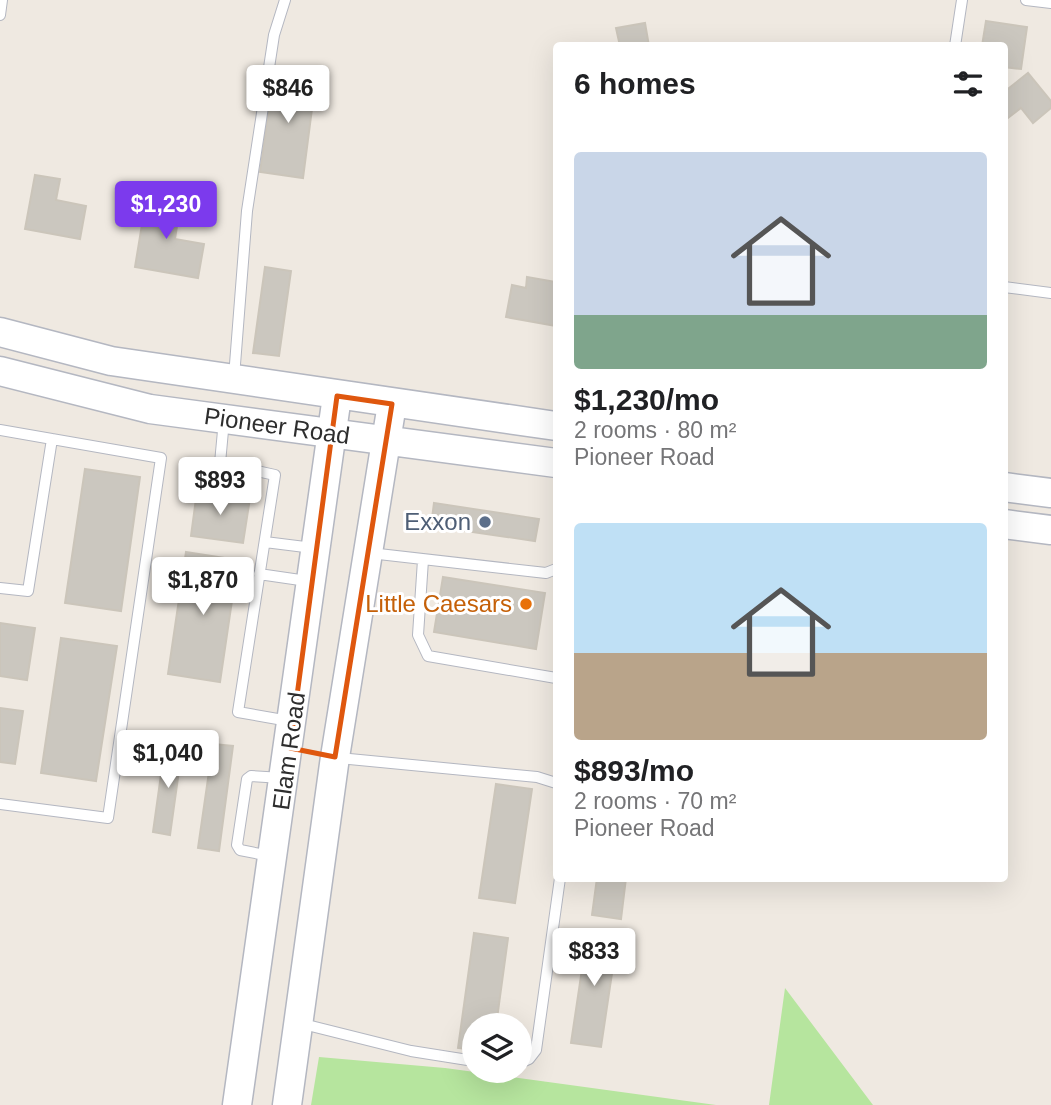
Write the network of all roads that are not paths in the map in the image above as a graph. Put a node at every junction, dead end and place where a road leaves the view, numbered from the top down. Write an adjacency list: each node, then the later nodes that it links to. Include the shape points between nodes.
1 (2, 0): 6 (lane)
2 (285, 0): 12 (lane, via 274,35 247,211)
3 (962, 0): 7 (lane)
4 (1026, 0): 5 (lane)
5 (1051, 3)
6 (0, 15)
7 (956, 42)
8 (1008, 288): 9 (lane)
9 (1051, 293)
10 (0, 332): 12 (main road, Pioneer Road, via 111,361)
11 (0, 371): 15 (main road, Pioneer Road, via 150,409)
12 (234, 380): 13 (main road, Pioneer Road)
13 (337, 396): 14 (main road, Pioneer Road); 18 (main road, Elam Road)
14 (391, 404): 16 (main road, Pioneer Road); 20 (main road, Elam Road)
15 (224, 419): 18 (main road, Pioneer Road); 26 (lane, via 220,463 275,475)
16 (553, 426)
17 (0, 430): 19 (lane)
18 (330, 433): 20 (main road, Pioneer Road); 27 (main road, Elam Road)
19 (52, 439): 33 (lane, via 28,591); 39 (lane, via 161,458 107,818)
20 (387, 440): 21 (main road, Pioneer Road); 28 (main road, Elam Road)
21 (553, 463)
22 (1008, 488): 23 (main road)
23 (1051, 493)
24 (1008, 525): 25 (main road)
25 (1051, 530)
26 (265, 542): 27 (lane); 31 (lane)
27 (316, 549): 32 (main road, Elam Road)
28 (369, 552): 29 (lane); 36 (main road, Elam Road)
29 (423, 560): 30 (lane); 34 (lane, via 418,635 428,656)
30 (553, 570)
31 (259, 575): 32 (lane); 35 (lane, via 238,712)
32 (312, 581): 35 (main road, Elam Road)
33 (0, 588)
34 (553, 677)
35 (291, 735): 36 (main road); 37 (main road, Elam Road)
36 (335, 757): 38 (lane); 42 (main road, Elam Road)
37 (285, 779): 40 (main road, Elam Road); 40 (lane, via 247,779 237,845)
38 (553, 782)
39 (0, 804)
40 (274, 856): 45 (main road, Elam Road)
41 (559, 882): 43 (lane)
42 (299, 1023): 44 (lane); 46 (main road, Elam Road)
43 (532, 1055)
44 (462, 1059)
45 (237, 1105)
46 (288, 1105)

